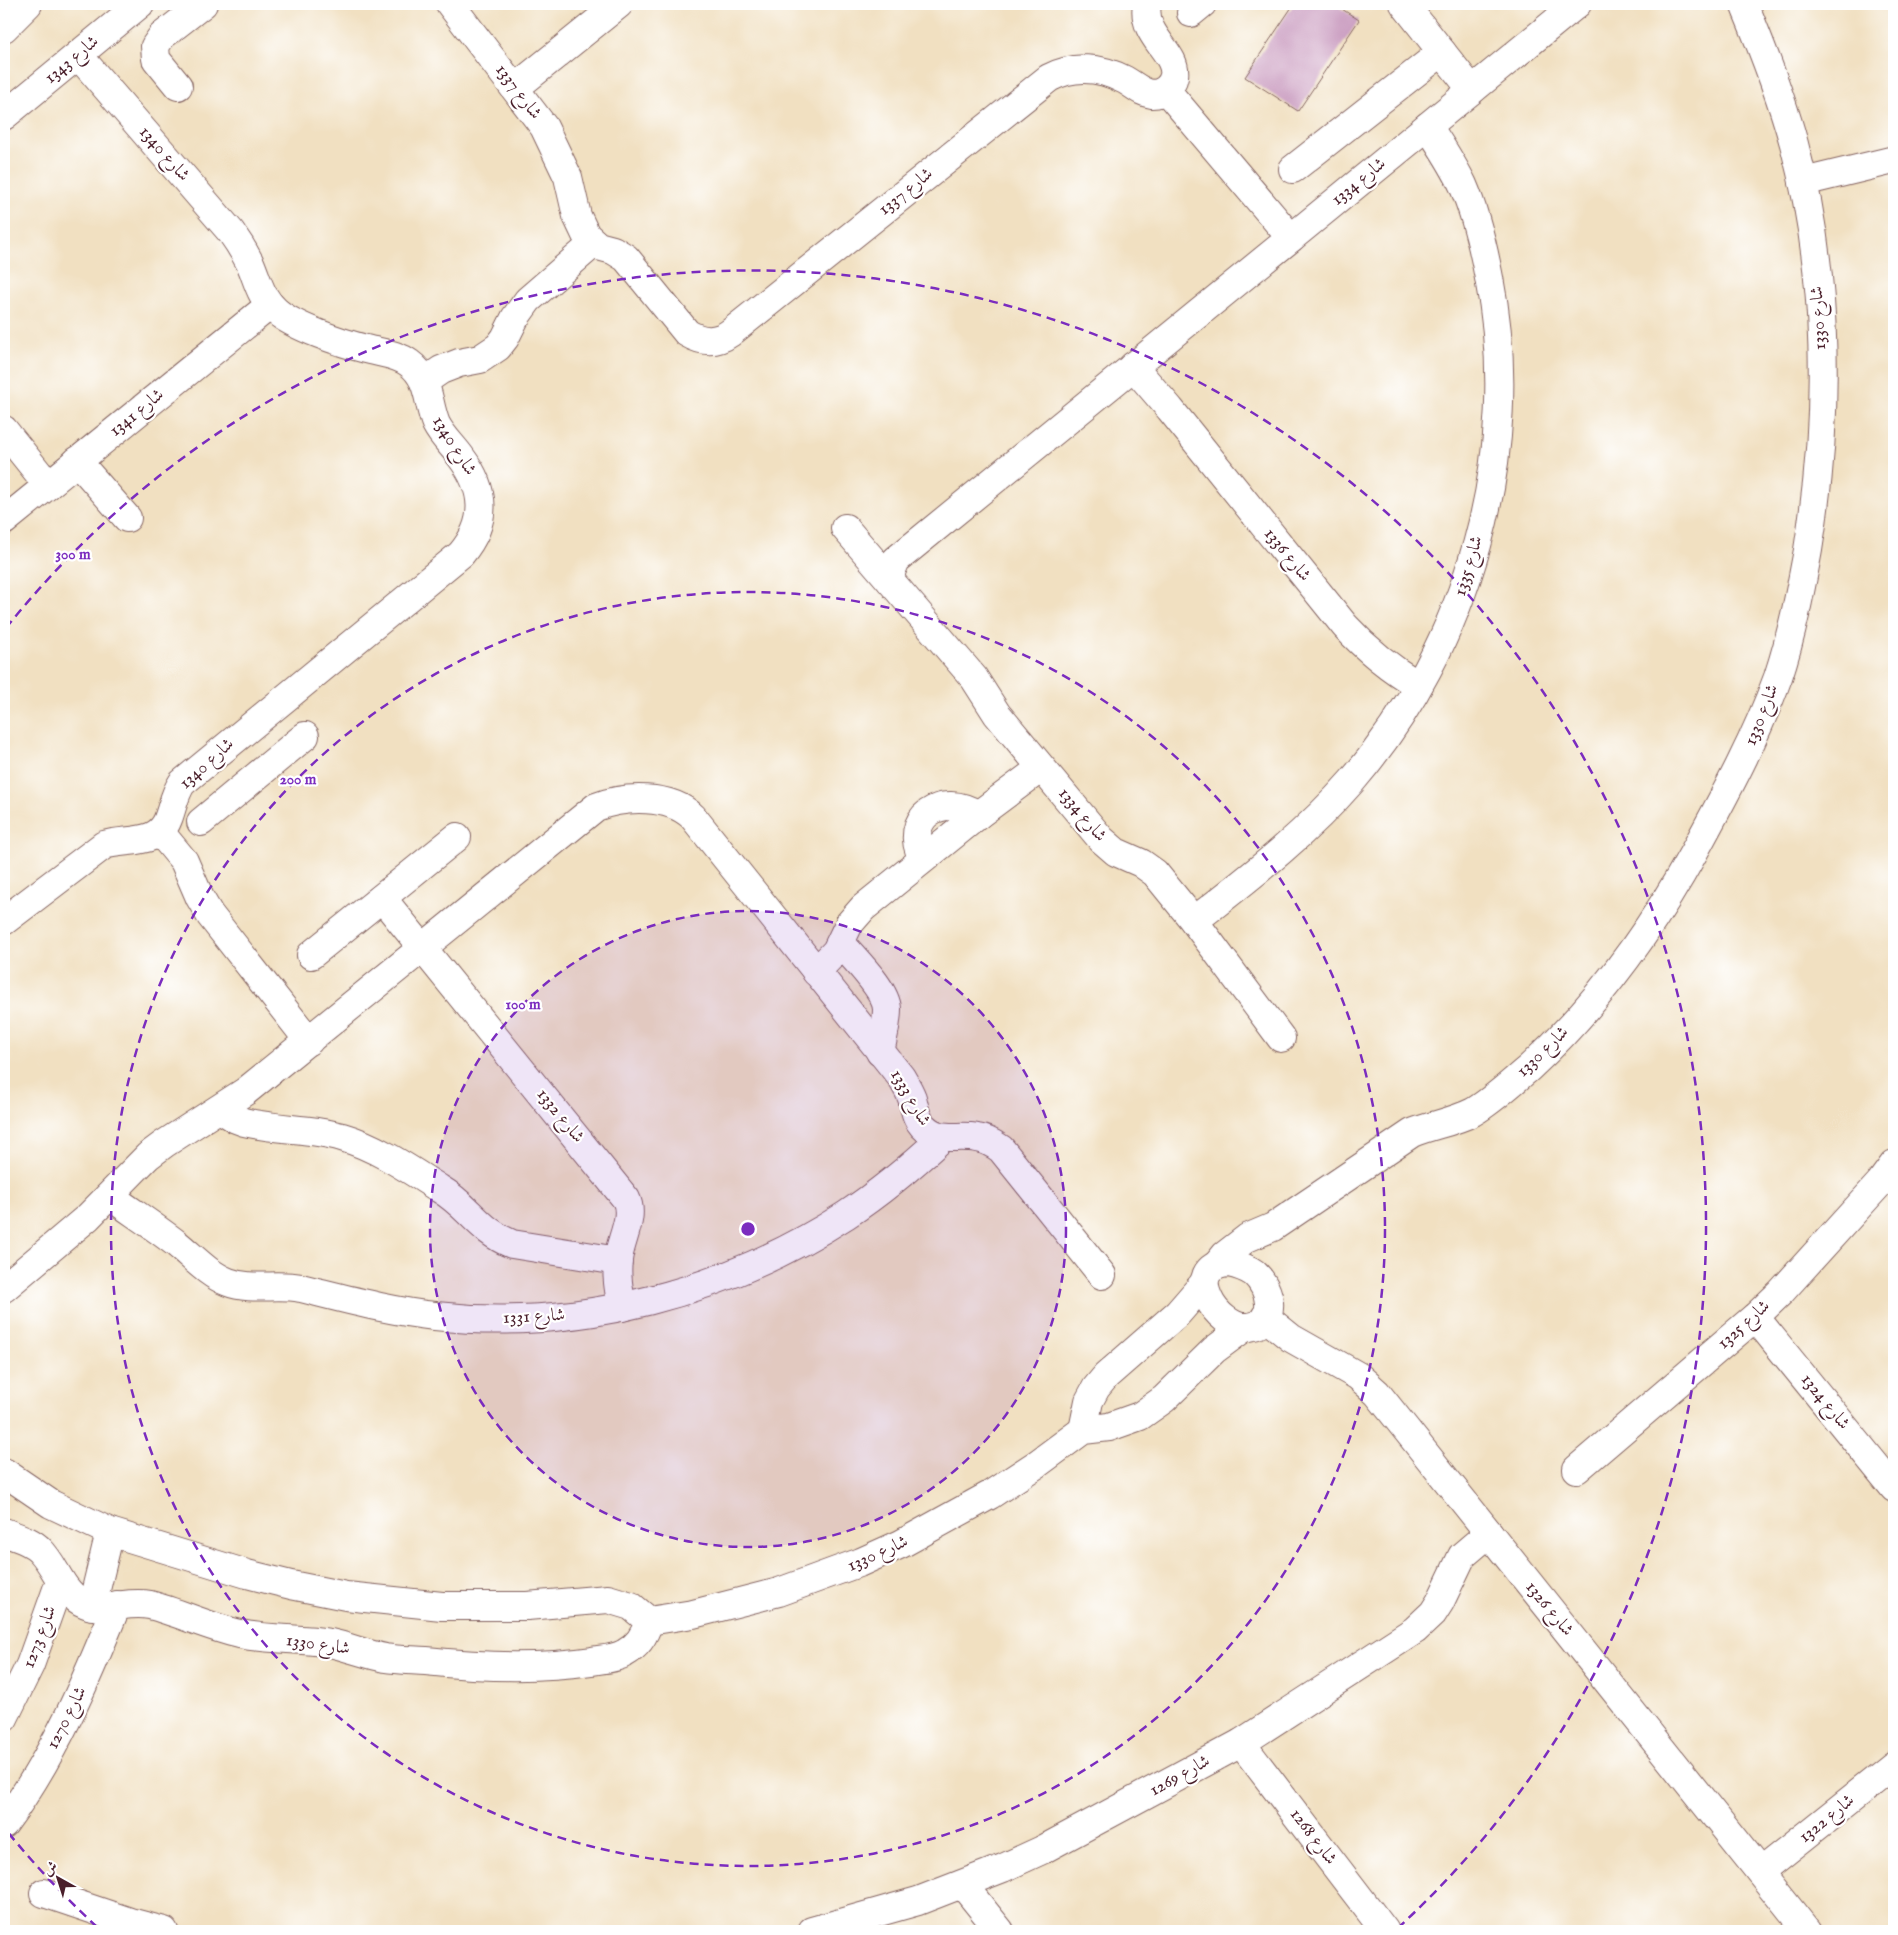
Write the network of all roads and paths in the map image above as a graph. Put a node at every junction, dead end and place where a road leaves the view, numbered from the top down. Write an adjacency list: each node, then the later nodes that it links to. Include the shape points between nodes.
1 (28, 4): 10 (street)
2 (140, 4): 12 (street, شارع 1343)
3 (203, 4): 13 (street, via 162,36 155,46 156,59)
4 (450, 4): 14 (street, شارع 1337)
5 (616, 4): 14 (street)
6 (1147, 4): 15 (street, via 1149,28 1174,71 1174,78)
7 (1404, 4): 11 (street)
8 (1577, 4): 16 (street, شارع 1334)
9 (1744, 4): 21 (street, شارع 1330, via 1775,81)
10 (4, 28)
11 (1442, 52): 16 (street); 20 (street)
12 (78, 55): 17 (street, شارع 1343); 24 (street, شارع 1340, via 231,232)
13 (178, 86)
14 (515, 88): 23 (street, شارع 1337, via 553,144 568,177 581,226)
15 (1166, 90): 22 (street); 23 (street, شارع 1337, via 1152,94 1091,69 1066,70 1048,78 730,333 716,340 701,340 687,332 626,258)
16 (1472, 90): 18 (street, شارع 1334)
17 (4, 116)
18 (1428, 126): 22 (street, شارع 1334); 34 (street, شارع 1335, via 1463,186 1480,236 1498,336 1500,412 1490,487 1471,564 1454,610)
19 (1894, 160): 21 (street)
20 (1293, 169)
21 (1802, 182): 56 (street, شارع 1330, via 1812,233 1821,329 1822,386 1814,508 1790,635 1765,712 1729,788 1649,927 1593,1001 1553,1045 1481,1106 1458,1119 1412,1133)
22 (1291, 238): 25 (street, شارع 1334)
23 (594, 243): 26 (street, via 528,300 498,347 480,359 450,366)
24 (270, 305): 26 (street, شارع 1340, via 284,317 322,334 403,359); 28 (street, شارع 1341)
25 (1133, 366): 33 (street, شارع 1334, via 896,560); 34 (street, شارع 1336, via 1345,626 1392,670)
26 (424, 381): 36 (street, شارع 1340, via 438,427 478,487 480,511 475,534 457,558)
27 (4, 430): 29 (street)
28 (77, 461): 29 (street, شارع 1341); 30 (street)
29 (48, 485): 31 (street, شارع 1341)
30 (126, 518)
31 (4, 521)
32 (846, 528): 33 (street, شارع 1334)
33 (891, 580): 37 (street, شارع 1334, via 974,678 997,714)
34 (1418, 685): 44 (street, شارع 1335, via 1378,747 1326,810 1264,866)
35 (305, 736): 38 (street)
36 (223, 748): 38 (street); 40 (street, شارع 1340, via 182,783)
37 (1041, 768): 44 (street, شارع 1334, via 1101,839 1116,852 1149,868); 45 (street, via 855,916)
38 (250, 782): 39 (street)
39 (201, 822)
40 (160, 832): 43 (street, via 144,840 113,842 97,850); 50 (street, via 184,861 210,915)
41 (457, 837): 42 (street)
42 (382, 898): 46 (street, شارع 1332); 47 (street)
43 (4, 921)
44 (1194, 921): 49 (street, شارع 1334)
45 (841, 943): 48 (street); 51 (street, via 886,1002)
46 (423, 948): 48 (street, شارع 1333, via 596,807 618,800 644,800 679,807 693,817); 50 (street, شارع 1333); 57 (street, شارع 1332, via 626,1199 630,1216)
47 (311, 955)
48 (816, 972): 51 (street, شارع 1333)
49 (1282, 1038)
50 (309, 1041): 52 (street, شارع 1333)
51 (880, 1052): 53 (street, شارع 1333, via 905,1084 918,1119 928,1131)
52 (220, 1109): 55 (street, شارع 1333, via 148,1156); 57 (street, via 244,1122 327,1134 359,1143 442,1190 498,1239)
53 (943, 1137): 58 (street, شارع 1333, via 976,1137 1001,1149); 62 (street, شارع 1331, via 880,1191 816,1234 709,1282)
54 (1894, 1164): 63 (street, شارع 1325, via 1794,1278)
55 (110, 1196): 61 (street, شارع 1333); 62 (street, شارع 1331, via 209,1271 239,1285 286,1286 397,1311 478,1319 557,1317)
56 (1273, 1227): 59 (street, شارع 1330, via 1247,1238 1225,1255); 60 (street, via 1260,1256)
57 (618, 1261): 62 (street, شارع 1332)
58 (1102, 1275)
59 (1210, 1275): 60 (street, via 1222,1264 1246,1268); 64 (street, via 1205,1290 1215,1309 1231,1322); 65 (street, شارع 1330, via 1178,1313 1101,1382 1089,1402)
60 (1258, 1278): 64 (street, via 1270,1300 1270,1308)
61 (4, 1288)
62 (622, 1307)
63 (1755, 1317): 66 (street, شارع 1325); 68 (street, شارع 1324)
64 (1255, 1322): 65 (street, شارع 1330, via 1214,1350 1164,1399 1140,1416 1109,1427); 71 (street, شارع 1326, via 1346,1368 1369,1385)
65 (1083, 1430): 74 (street, شارع 1330, via 990,1495 862,1562 754,1600)
66 (1577, 1469)
67 (4, 1472): 70 (street, via 51,1504)
68 (1894, 1488)
69 (4, 1532): 72 (street, via 39,1549)
70 (110, 1532): 73 (street, شارع 1270); 74 (street, via 247,1574 346,1596 485,1607 608,1598 631,1606)
71 (1489, 1533): 76 (street, شارع 1269, via 1462,1556 1440,1602 1415,1630); 79 (street, شارع 1326)
72 (60, 1581): 73 (street, via 75,1597); 75 (street, شارع 1273, via 30,1665)
73 (105, 1605): 74 (street, شارع 1330, via 149,1605 241,1634 330,1643 385,1658 496,1667 570,1664 615,1657 637,1644); 78 (street, شارع 1270, via 87,1678 42,1767)
74 (649, 1621)
75 (4, 1718)
76 (1241, 1742): 80 (street, شارع 1269, via 1042,1850); 85 (street, شارع 1268)
77 (1894, 1765): 79 (street, شارع 1322)
78 (4, 1824)
79 (1760, 1872): 86 (street, شارع 1326)
80 (963, 1884): 83 (street, شارع 1269, via 918,1901); 84 (street)
81 (44, 1893): 82 (street)
82 (164, 1931)
83 (812, 1931)
84 (1000, 1931)
85 (1385, 1931)
86 (1807, 1931)

